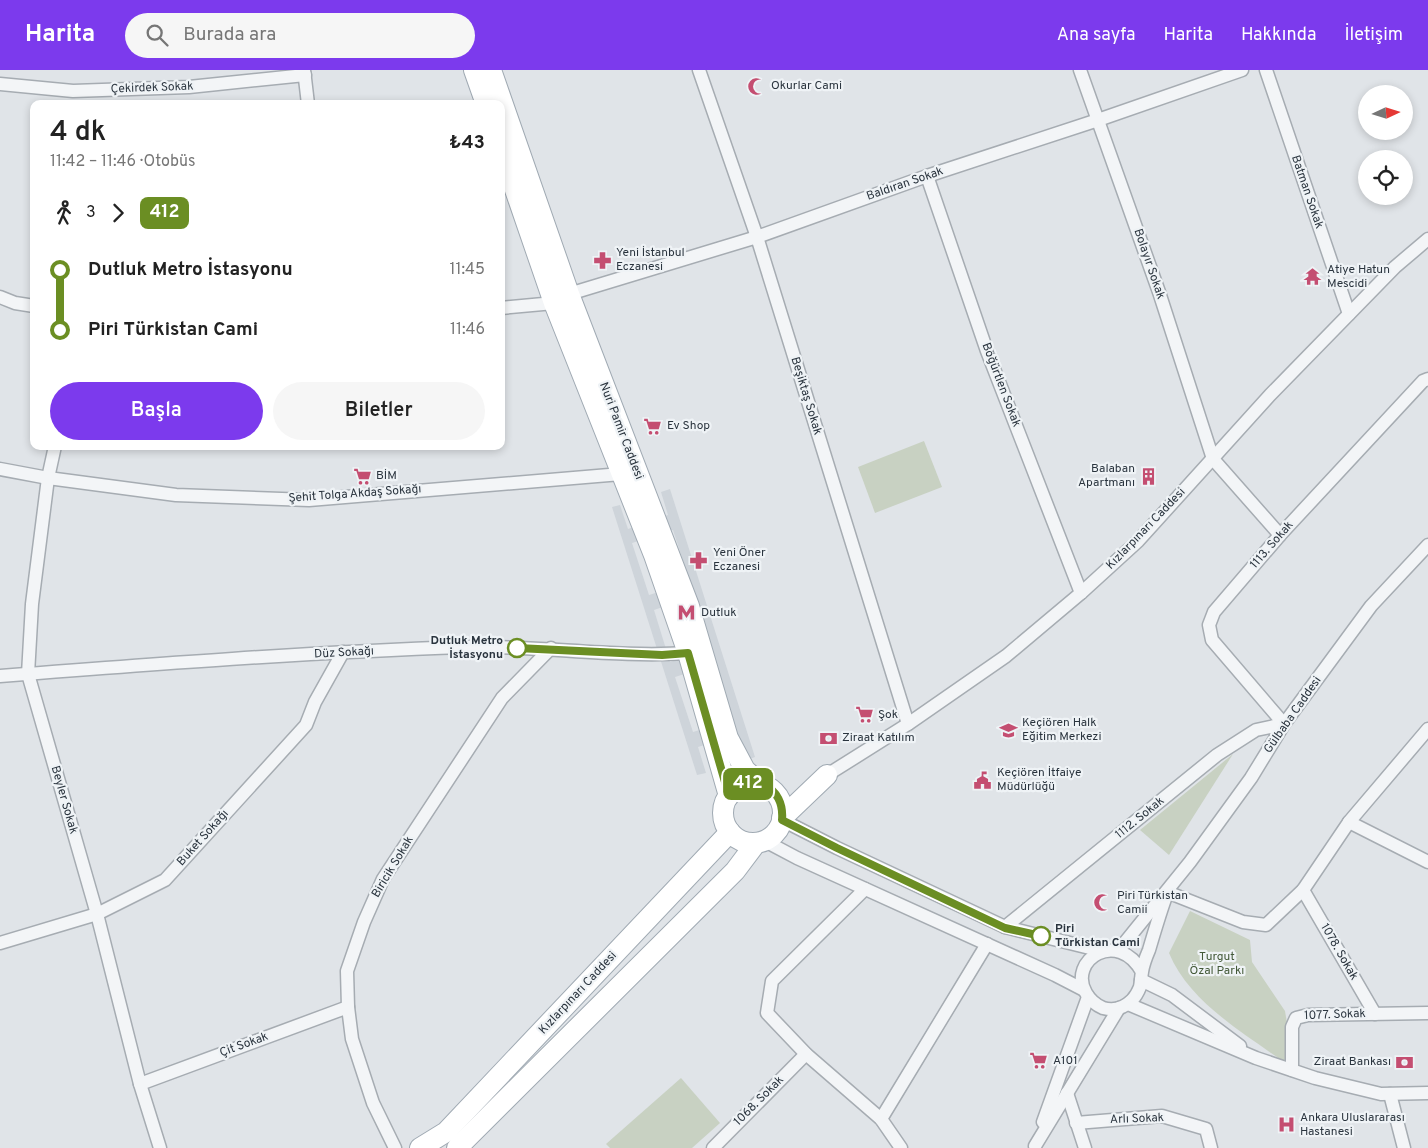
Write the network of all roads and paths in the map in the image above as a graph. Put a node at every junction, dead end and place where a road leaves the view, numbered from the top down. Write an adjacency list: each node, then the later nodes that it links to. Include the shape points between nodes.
1 (474, 70): 10 (main road)
2 (491, 70): 11 (main road, Nuri Pamir Caddesi)
3 (699, 70): 16 (street, Beşiktaş Sokak)
4 (1080, 70): 13 (street, Bolayır Sokak)
5 (1242, 70): 13 (street, Baldıran Sokak)
6 (1266, 70): 22 (street, Batman Sokak)
7 (304, 72): 8 (street, Çekirdek Sokak, via 189,87 73,91); 9 (street)
8 (0, 84)
9 (308, 100)
10 (485, 100)
11 (500, 100)
12 (505, 116): 19 (main road, Nuri Pamir Caddesi)
13 (1098, 120): 15 (street, Baldıran Sokak); 25 (street, Bolayır Sokak, via 1159,292)
14 (505, 159): 19 (main road, Nuri Pamir Caddesi)
15 (927, 176): 16 (street, Baldıran Sokak); 31 (street, Böğürtlen Sokak, via 987,351)
16 (757, 237): 19 (street, Baldıran Sokak); 37 (street, Beşiktaş Sokak)
17 (1428, 240): 22 (street, Kızlarpınarı Caddesi, via 1395,267)
18 (0, 297): 20 (street)
19 (561, 299): 21 (street, Baldıran Sokak); 27 (main road, Nuri Pamir Caddesi); 41 (main road, Nuri Pamir Caddesi, via 689,606 728,738 745,770)
20 (30, 305)
21 (505, 307)
22 (1349, 314): 25 (street, Kızlarpınarı Caddesi)
23 (1428, 379): 29 (street, 1113. Sokak)
24 (54, 450): 28 (street, Beyler Sokak)
25 (1213, 459): 29 (street); 31 (street, Kızlarpınarı Caddesi, via 1138,541)
26 (0, 469): 28 (street, Şehit Tolga Akdaş Sokağı)
27 (621, 474): 28 (street, Şehit Tolga Akdaş Sokağı, via 309,500 176,496); 34 (main road, Nuri Pamir Caddesi, via 654,555)
28 (48, 478): 35 (street, Beyler Sokak, via 32,604)
29 (1280, 535): 38 (street, 1113. Sokak, via 1214,612 1210,625 1212,640)
30 (1428, 546): 38 (street, Gülbaba Caddesi, via 1371,606)
31 (1081, 593): 37 (street, Kızlarpınarı Caddesi, via 1006,656)
32 (551, 648): 33 (street, Düz Sokağı, via 467,647); 34 (street, Düz Sokağı, via 662,655); 60 (street, Biricik Sokak, via 502,698 383,879 347,971)
33 (343, 652): 35 (street, Düz Sokağı); 51 (street, Buket Sokağı, via 306,725 165,880)
34 (688, 653): 42 (main road, Nuri Pamir Caddesi)
35 (28, 674): 36 (street, Düz Sokağı); 51 (street, Beyler Sokak)
36 (0, 676)
37 (908, 724): 40 (street, Kızlarpınarı Caddesi)
38 (1284, 724): 50 (street, Gülbaba Caddesi, via 1251,778); 52 (street, 1112. Sokak, via 1256,730 1217,755)
39 (1428, 729): 44 (street)
40 (827, 775): 41 (main road, via 798,788); 43 (main road)
41 (766, 786): 42 (main road, via 745,785); 43 (main road, via 777,794 782,803)
42 (729, 796): 45 (main road, via 724,818)
43 (782, 819): 46 (main road, via 773,836); 52 (street)
44 (1349, 822): 47 (street); 49 (street)
45 (730, 832): 46 (main road, via 746,843); 75 (main road, Kızlarpınarı Caddesi, via 446,1132)
46 (761, 842): 48 (street); 76 (main road, Kızlarpınarı Caddesi)
47 (1428, 862)
48 (865, 889): 54 (street); 63 (street, via 772,981 767,1013)
49 (1303, 890): 50 (street, via 1266,925 1243,922); 62 (street, 1078. Sokak)
50 (1167, 892): 55 (street, Gülbaba Caddesi); 57 (street)
51 (96, 914): 53 (street, Buket Sokağı); 66 (street, Beyler Sokak)
52 (1005, 928): 56 (street)
53 (0, 943)
54 (987, 944): 58 (street, via 1055,974); 70 (street)
55 (1118, 950): 56 (street); 57 (street, via 1134,960)
56 (1102, 952): 58 (street, via 1085,967)
57 (1141, 976): 59 (street, via 1135,997); 64 (street, via 1172,995)
58 (1086, 993): 59 (street, via 1102,1007); 72 (street)
59 (1123, 1006): 64 (street); 67 (street)
60 (348, 1007): 66 (street, Çit Sokak); 74 (street, Biricik Sokak, via 352,1040 373,1103)
61 (1428, 1013): 62 (street, 1077. Sokak)
62 (1375, 1014): 65 (street, 1077. Sokak, via 1296,1018 1292,1027)
63 (806, 1054): 70 (street); 77 (street, 1068. Sokak)
64 (1256, 1058): 65 (street)
65 (1292, 1070): 68 (street)
66 (140, 1084): 73 (street, Beyler Sokak)
67 (1067, 1093): 71 (street); 72 (street)
68 (1390, 1094): 69 (street); 81 (street)
69 (1428, 1094)
70 (882, 1119): 78 (street)
71 (1076, 1123): 79 (street); 80 (street, Arlı Sokak, via 1162,1116 1206,1129)
72 (1034, 1147)
73 (160, 1148)
74 (396, 1148)
75 (420, 1148)
76 (457, 1148)
77 (713, 1148)
78 (901, 1148)
79 (1086, 1148)
80 (1211, 1148)
81 (1404, 1148)

